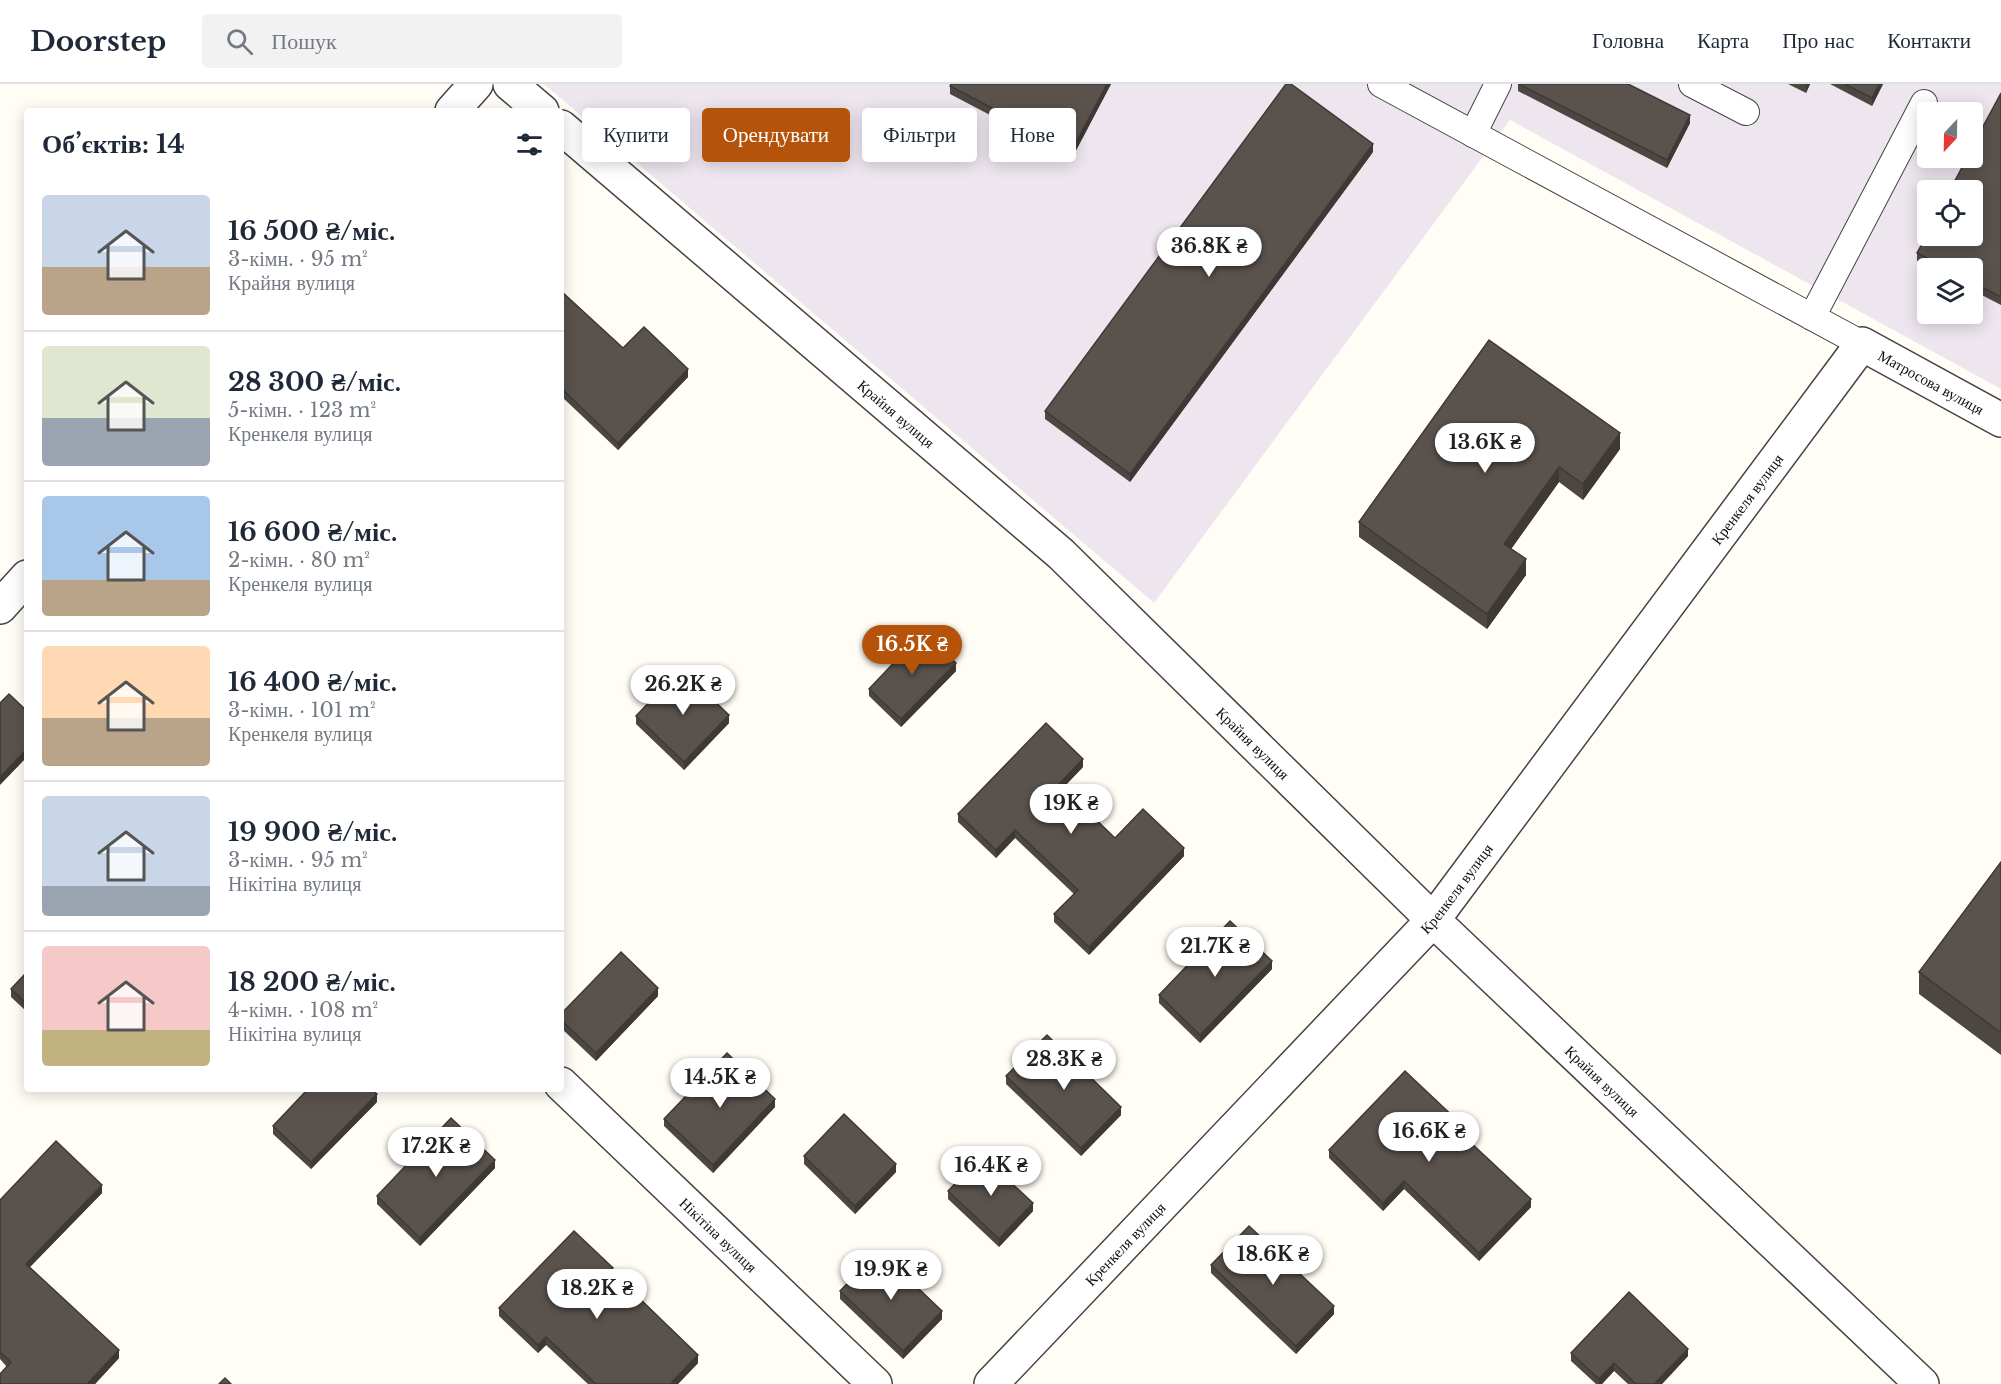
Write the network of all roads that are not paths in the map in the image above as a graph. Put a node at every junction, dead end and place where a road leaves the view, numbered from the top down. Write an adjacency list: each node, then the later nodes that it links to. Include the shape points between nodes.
1 (476, 84): 6 (street)
2 (510, 84): 7 (street)
3 (1381, 84): 11 (lane)
4 (1498, 84): 11 (lane)
5 (1692, 84): 8 (lane)
6 (455, 108)
7 (538, 108)
8 (1746, 112)
9 (1917, 116): 12 (lane)
10 (564, 130): 17 (street, Крайня вулиця, via 1061,554)
11 (1473, 134): 12 (lane)
12 (1812, 317): 13 (lane)
13 (1862, 344): 14 (street, Матросова вулиця); 17 (street, Кренкеля вулиця)
14 (2001, 420)
15 (24, 580): 16 (street)
16 (0, 607)
17 (1433, 920): 20 (street, Кренкеля вулиця); 21 (street, Крайня вулиця)
18 (564, 1087): 19 (street, Нікітіна вулиця)
19 (875, 1384)
20 (991, 1384)
21 (1922, 1384)

